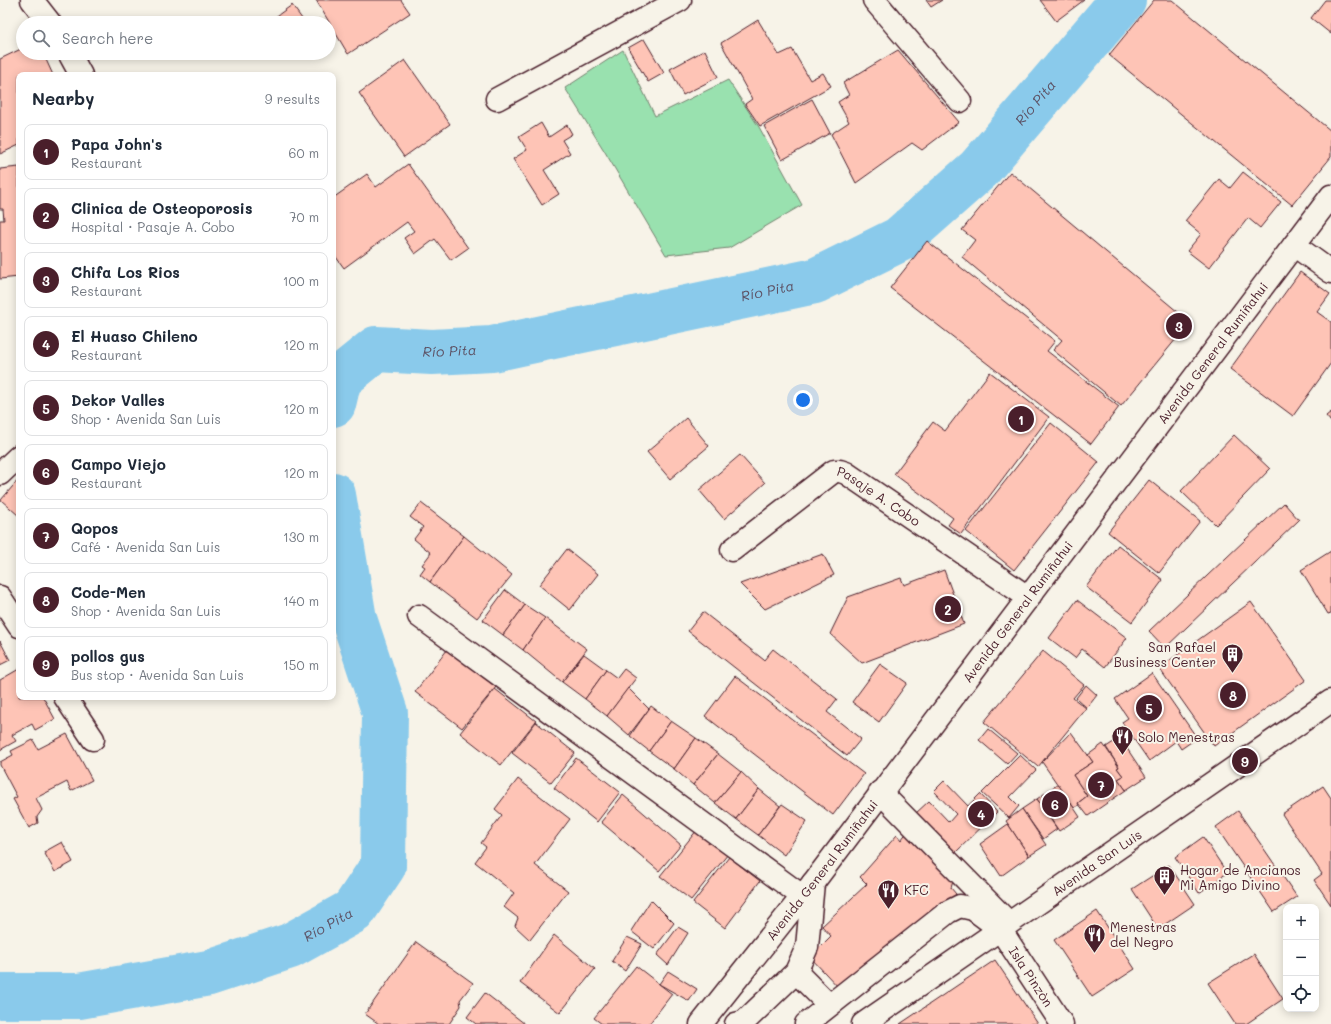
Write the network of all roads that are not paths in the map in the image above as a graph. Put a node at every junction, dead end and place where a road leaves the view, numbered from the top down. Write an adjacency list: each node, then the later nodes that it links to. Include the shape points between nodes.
1 (32, 0): 4 (main road)
2 (680, 0): 7 (main road)
3 (874, 0): 8 (main road)
4 (45, 16)
5 (74, 60): 6 (main road)
6 (80, 72)
7 (497, 99)
8 (960, 101)
9 (1331, 196): 10 (main road, Avenida General Rumiñahui)
10 (1294, 244): 11 (main road); 16 (main road, Avenida General Rumiñahui)
11 (1331, 272)
12 (16, 459): 13 (main road)
13 (0, 474)
14 (732, 550): 16 (main road, Pasaje A. Cobo, via 834,471 840,471)
15 (0, 597): 18 (main road)
16 (1029, 598): 22 (main road, Avenida General Rumiñahui)
17 (419, 616): 23 (main road)
18 (16, 621)
19 (67, 700): 21 (main road)
20 (1331, 701): 24 (main road, Avenida San Luis)
21 (93, 739)
22 (880, 792): 23 (main road, Avenida General Rumiñahui); 24 (main road)
23 (807, 889): 25 (main road, via 807,947); 28 (main road, Avenida General Rumiñahui)
24 (1004, 926): 26 (main road, via 973,909 960,906 948,912); 27 (main road, Avenida San Luis); 31 (main road, Isla Pinzòn)
25 (796, 972): 26 (main road); 29 (main road, via 744,1022)
26 (829, 1006): 30 (main road)
27 (874, 1021)
28 (701, 1024)
29 (736, 1024)
30 (806, 1024)
31 (1062, 1024)

